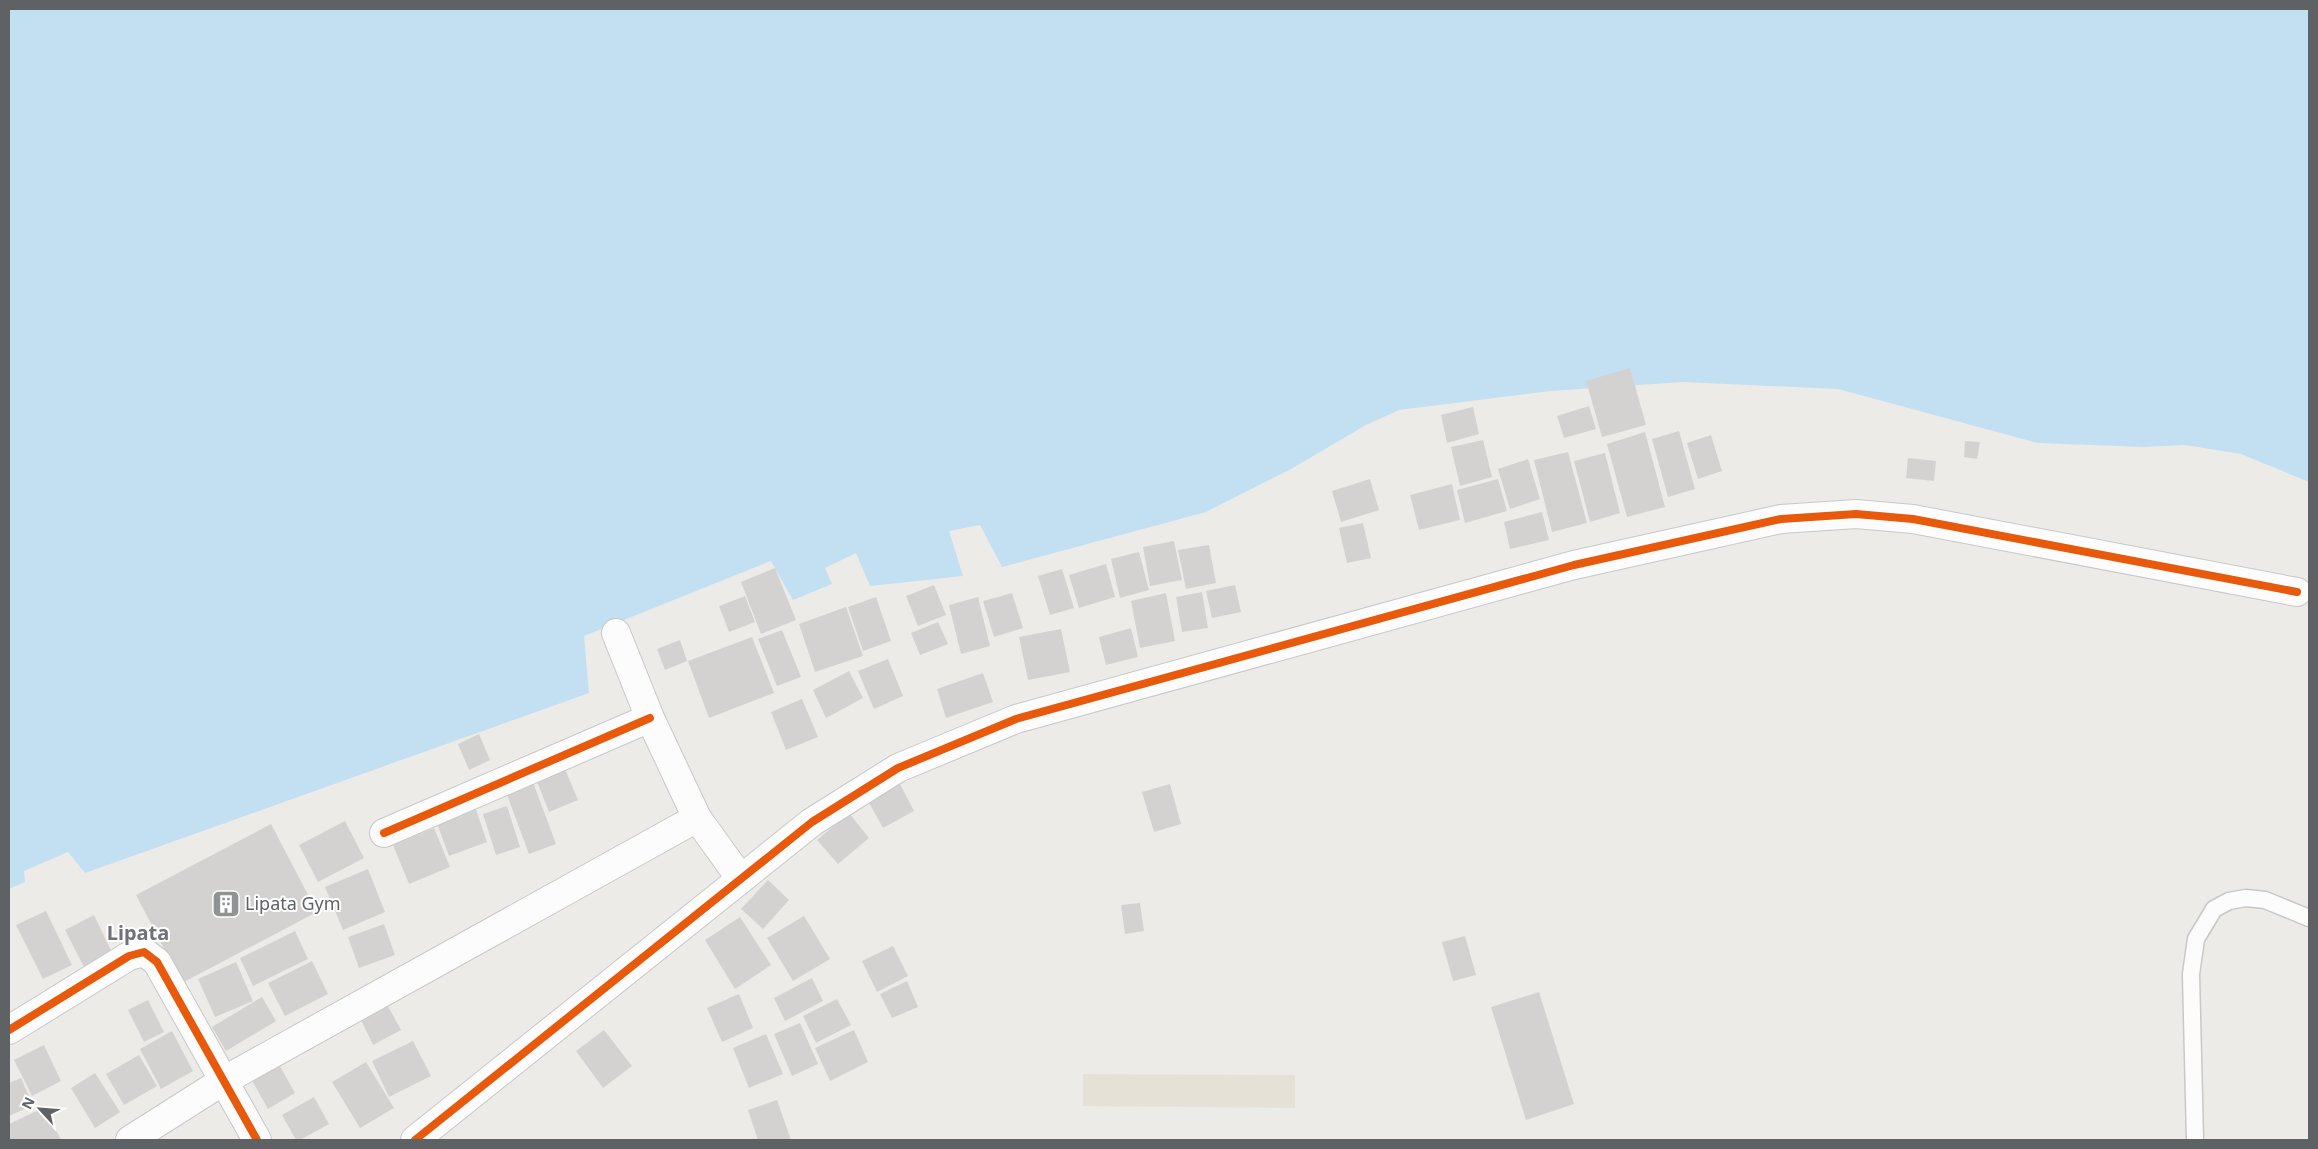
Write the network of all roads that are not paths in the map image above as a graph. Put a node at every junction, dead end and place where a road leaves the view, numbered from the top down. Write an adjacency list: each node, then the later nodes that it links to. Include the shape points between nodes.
1 (2297, 592): 6 (street, via 1913,519 1856,514 1781,519 1574,565 1016,719 898,768 812,822)
2 (616, 633): 3 (street)
3 (650, 718): 4 (street); 5 (street)
4 (697, 818): 6 (street); 9 (street)
5 (384, 833)
6 (741, 879): 12 (street)
7 (2309, 918): 13 (lane, via 2265,900 2246,898 2229,901 2214,910 2196,939 2191,974)
8 (9, 1030): 9 (street, via 129,956 144,952 157,962)
9 (223, 1081): 10 (street); 11 (street)
10 (130, 1140)
11 (257, 1140)
12 (415, 1140)
13 (2195, 1140)

